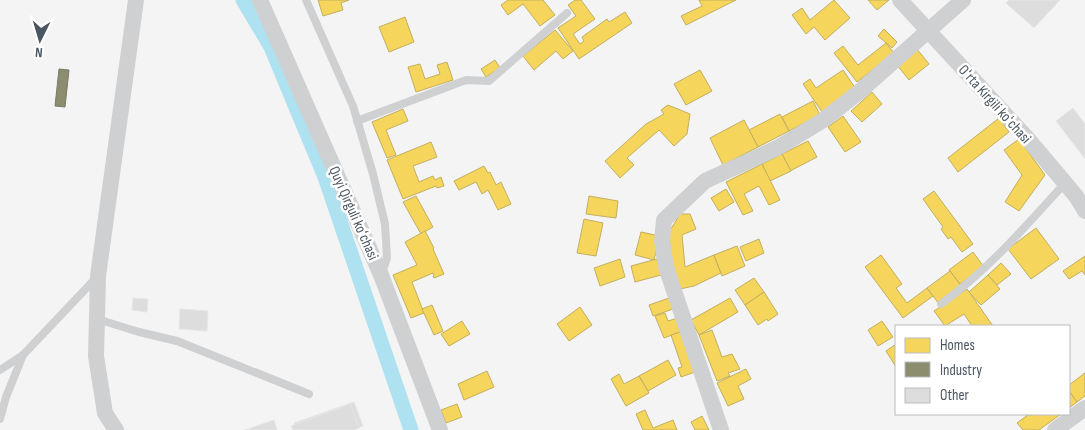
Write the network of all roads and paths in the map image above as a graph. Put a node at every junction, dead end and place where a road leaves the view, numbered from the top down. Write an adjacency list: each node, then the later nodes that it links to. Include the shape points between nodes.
1 (136, 0): 12 (street)
2 (260, 0): 11 (street, Quyi Qirguli koʻchasi)
3 (306, 0): 8 (lane)
4 (900, 0): 7 (street, Oʻrta Kirgili koʻchasi)
5 (963, 0): 7 (street)
6 (567, 13): 8 (lane, via 489,81 466,80)
7 (928, 31): 9 (street, Oʻrta Kirgili koʻchasi); 22 (street, via 822,121 777,148 705,180 664,220 662,240 666,267)
8 (357, 121): 11 (lane, via 385,224 386,258)
9 (1065, 184): 10 (street, Oʻrta Kirgili koʻchasi); 13 (lane, via 964,287)
10 (1085, 211)
11 (382, 275): 21 (street, Quyi Qirguli koʻchasi)
12 (98, 276): 14 (street); 15 (lane)
13 (941, 304)
14 (97, 318): 17 (lane, via 177,341); 20 (street, via 96,356 105,413)
15 (23, 355): 16 (lane); 19 (lane)
16 (0, 370)
17 (309, 394)
18 (1085, 408): 23 (street)
19 (0, 419)
20 (116, 430)
21 (440, 430)
22 (721, 430)
23 (1055, 430)

